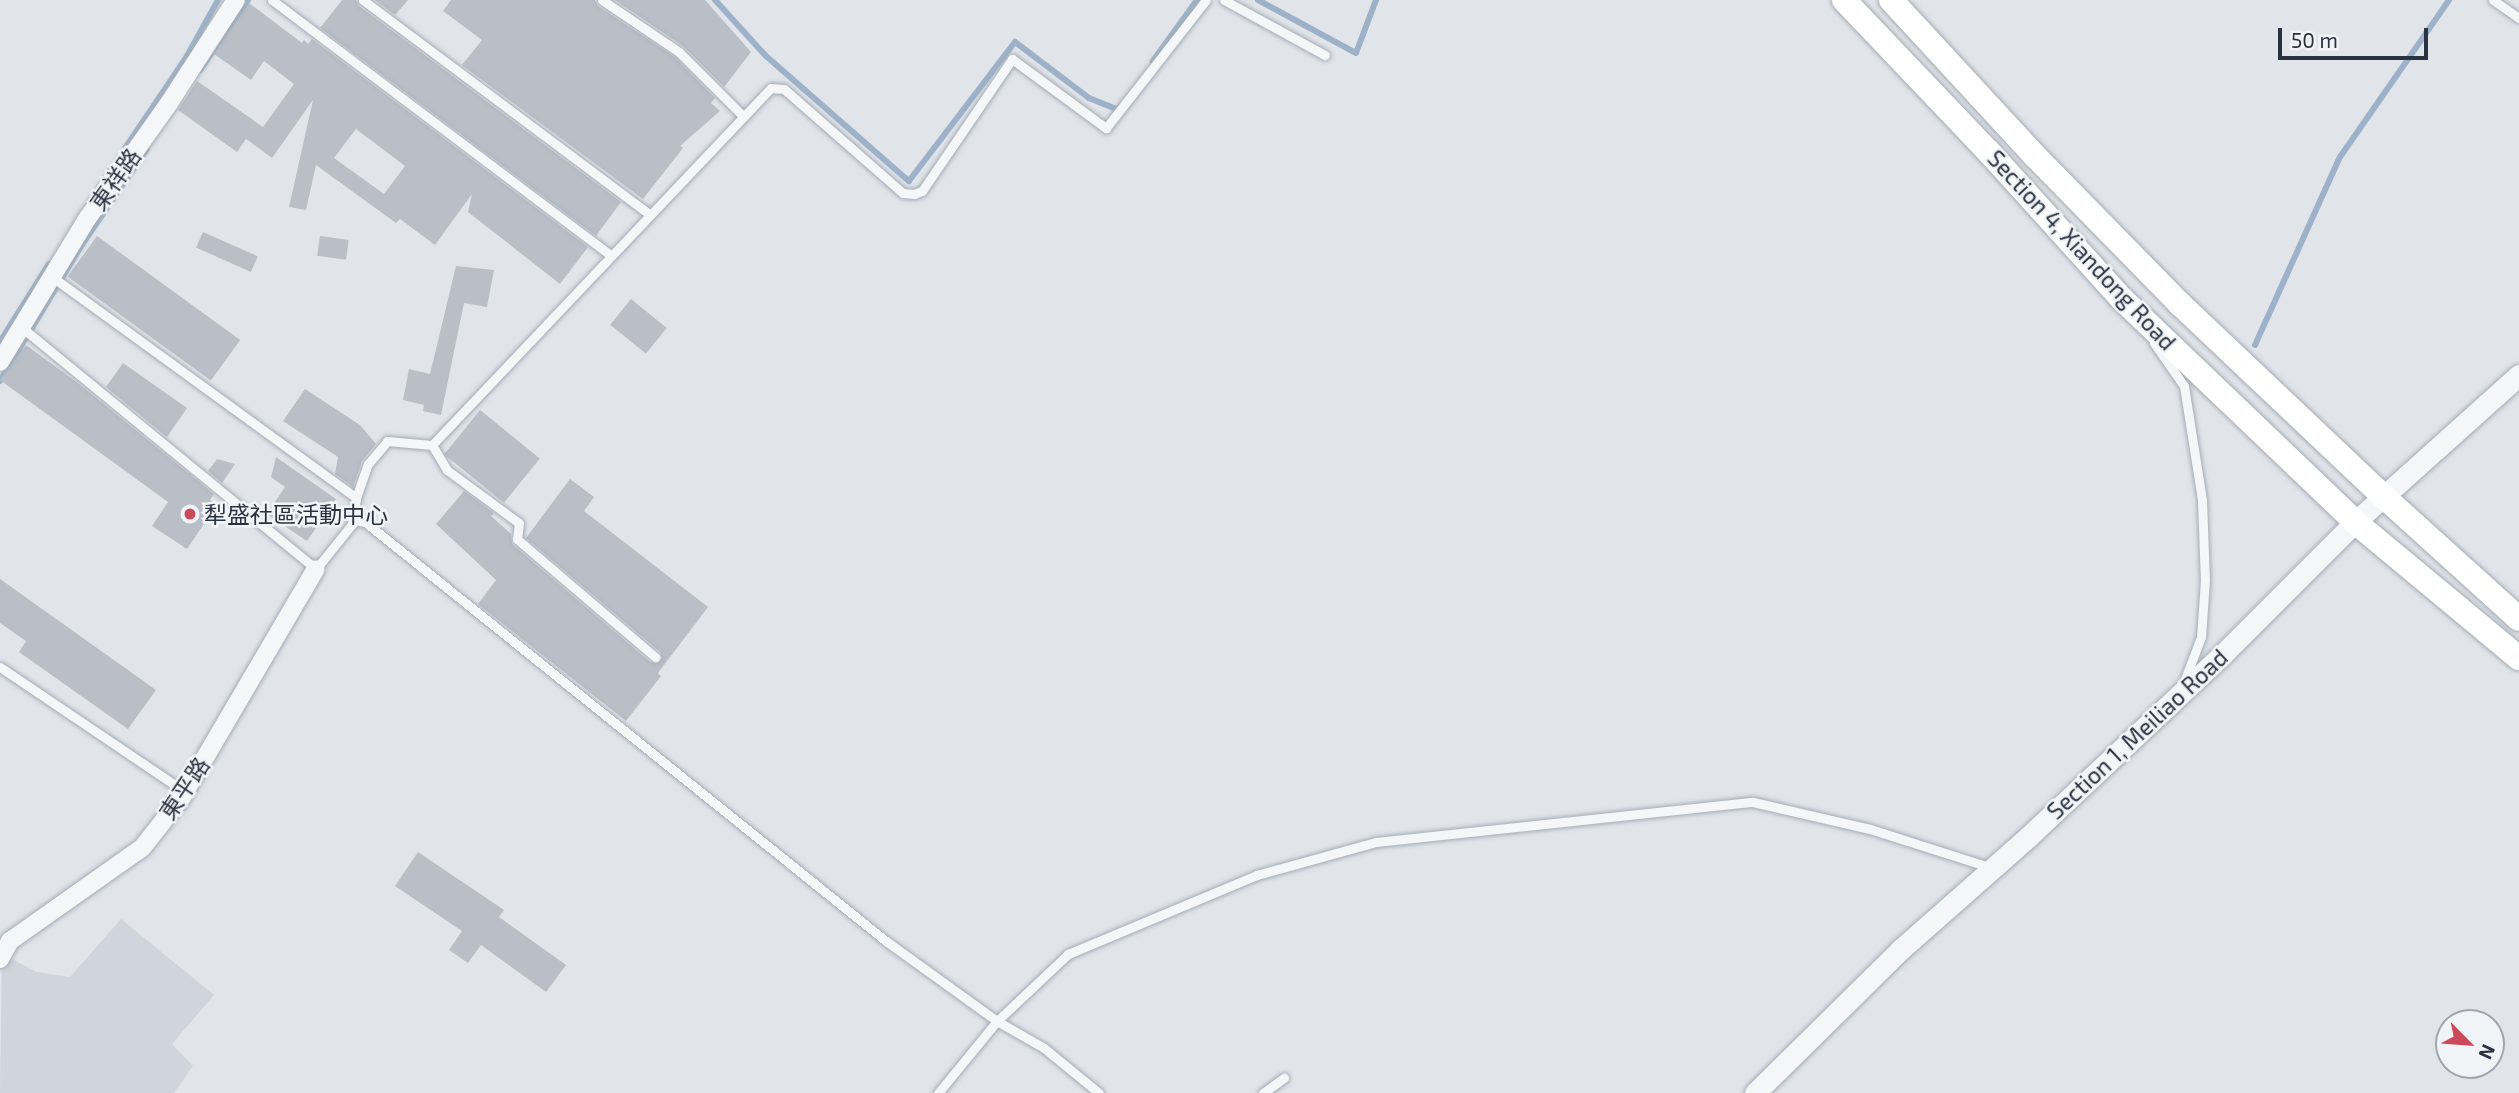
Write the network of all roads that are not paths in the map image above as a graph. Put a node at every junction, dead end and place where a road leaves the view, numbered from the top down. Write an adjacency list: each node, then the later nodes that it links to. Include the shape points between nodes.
1 (236, 0): 15 (street, 東祥路)
2 (272, 0): 14 (lane)
3 (363, 0): 13 (lane)
4 (602, 0): 12 (lane, via 679,52)
5 (1206, 0): 12 (lane, via 1106,128 1012,59 922,191 914,194 902,192 784,89 771,88)
6 (1224, 0): 11 (lane)
7 (1844, 0): 16 (main road, Section 4, Xiandong Road)
8 (1891, 0): 21 (main road, Section 4, Xiandong Road, via 2171,294)
9 (2493, 0): 10 (lane)
10 (2519, 18)
11 (1325, 55)
12 (742, 116): 13 (lane)
13 (649, 214): 14 (lane)
14 (610, 255): 20 (lane)
15 (51, 276): 17 (street, 東祥路); 22 (lane)
16 (2122, 299): 23 (main road, Section 4, Xiandong Road); 30 (lane, via 2184,386 2202,500 2205,580 2201,637 2190,672)
17 (20, 326): 18 (street, 東祥路); 25 (lane)
18 (0, 362)
19 (2519, 375): 21 (street, Section 1, Meiliao Road)
20 (432, 445): 22 (lane, via 387,441 368,464); 27 (lane, via 447,470 519,523 517,538)
21 (2383, 496): 23 (street, Section 1, Meiliao Road); 26 (main road, Section 4, Xiandong Road)
22 (356, 498): 24 (lane)
23 (2356, 522): 28 (main road, Section 4, Xiandong Road); 30 (street, Section 1, Meiliao Road)
24 (352, 524): 25 (lane); 35 (lane, via 365,522 886,942)
25 (316, 569): 31 (street, 東平路)
26 (2519, 619)
27 (654, 657)
28 (2519, 659)
29 (0, 667): 31 (lane)
30 (2168, 705): 32 (street, Section 1, Meiliao Road)
31 (184, 792): 33 (street, 東平路, via 142,848)
32 (1993, 868): 35 (lane, via 1870,829 1753,802 1376,842 1257,875 1068,954); 40 (street, Section 1, Meiliao Road, via 1900,950)
33 (5, 938): 34 (street, 東平路)
34 (0, 959)
35 (997, 1021): 37 (lane); 38 (lane, via 1044,1048)
36 (1284, 1078): 39 (lane)
37 (938, 1093)
38 (1099, 1093)
39 (1264, 1093)
40 (1755, 1093)

